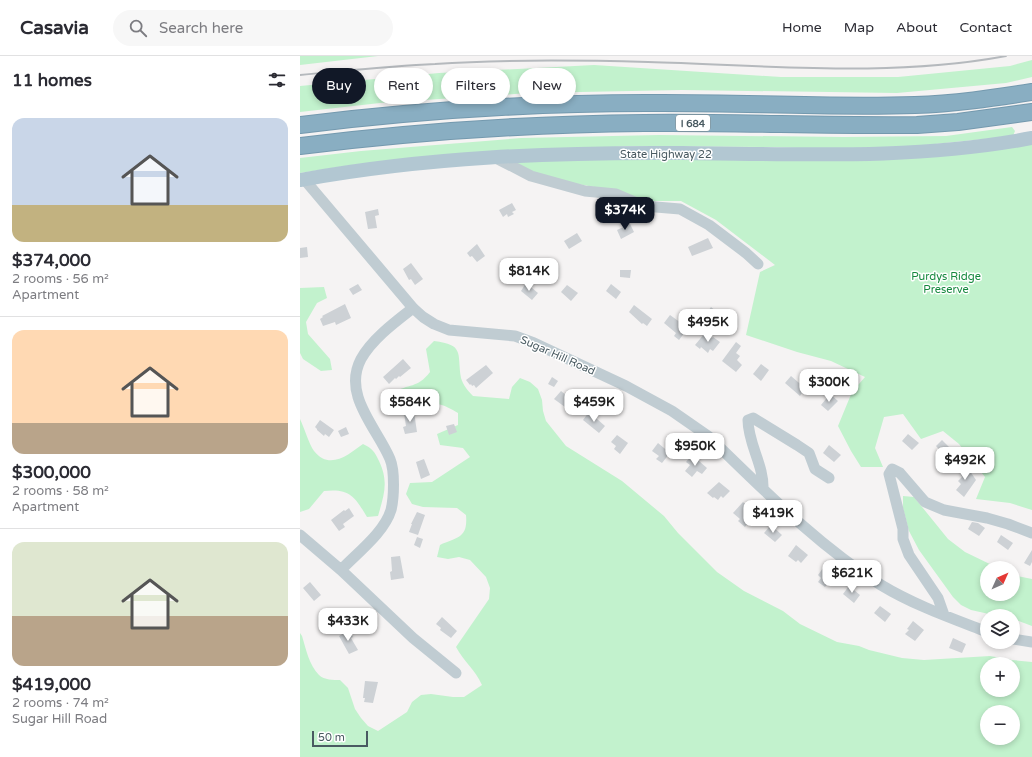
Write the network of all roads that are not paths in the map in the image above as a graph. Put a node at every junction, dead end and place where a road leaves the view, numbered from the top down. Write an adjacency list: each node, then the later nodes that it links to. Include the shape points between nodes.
1 (1032, 92): 3 (highway, I 684, via 916,105 646,103 482,108)
2 (1032, 112): 5 (highway, I 684, via 917,125 645,123 491,128)
3 (300, 125)
4 (1032, 138): 6 (main road, State Highway 22, via 889,154 644,153)
5 (300, 146)
6 (493, 157): 7 (main road, State Highway 22, via 375,168); 8 (street, via 531,176 586,191 616,194 644,206 680,209 709,225)
7 (302, 179): 9 (street, Sugar Hill Road)
8 (758, 264)
9 (412, 308): 11 (street, Sugar Hill Road, via 434,324 449,330 515,336 626,386 696,426); 14 (street, via 374,342 361,359 356,376 358,396 365,415 391,461 393,499 383,527)
10 (829, 478): 11 (street, via 815,469 809,453 753,418 748,420 748,429 763,477)
11 (763, 489): 15 (street, Sugar Hill Road, via 792,517 842,558 882,585)
12 (1032, 533): 15 (street, via 987,518 944,510 925,502 900,473 892,469 889,474 903,538 910,555 938,598)
13 (300, 535): 14 (street)
14 (341, 570): 19 (street, via 413,638)
15 (944, 615): 16 (street, Sugar Hill Road)
16 (980, 629)
17 (1020, 640): 18 (street)
18 (1032, 642)
19 (456, 673)

